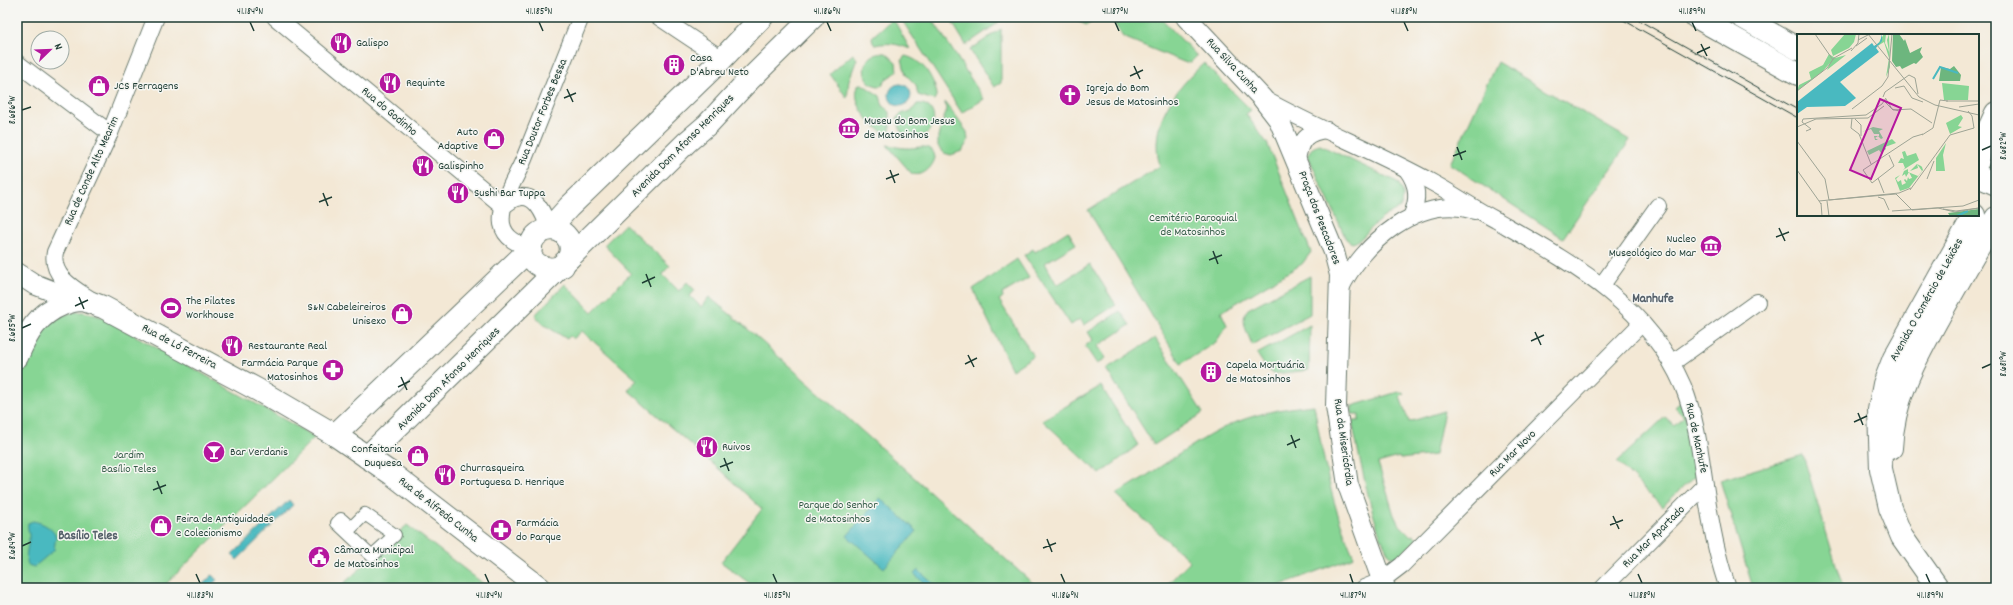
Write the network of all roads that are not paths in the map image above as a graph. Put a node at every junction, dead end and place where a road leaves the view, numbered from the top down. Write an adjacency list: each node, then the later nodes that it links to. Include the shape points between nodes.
1 (156, 17): 20 (street, Rua de Conde Alto Mearim)
2 (275, 17): 26 (street, Rua do Godinho)
3 (581, 17): 26 (street, Rua Doutor Forbes Bessa, via 519,173)
4 (659, 17): 11 (street)
5 (762, 17): 11 (main road)
6 (813, 17): 14 (main road, Avenida Dom Afonso Henriques)
7 (1186, 17): 15 (street, Rua Silva Cunha)
8 (1696, 17): 13 (main road)
9 (1742, 17): 10 (main road)
10 (1797, 48)
11 (722, 59): 14 (main road); 32 (main road)
12 (17, 62): 20 (street)
13 (1797, 73)
14 (746, 83): 34 (main road, Avenida Dom Afonso Henriques, via 708,124)
15 (1262, 98): 19 (street); 22 (street, Praça dos Pescadores, via 1279,120)
16 (1996, 102): 17 (main road)
17 (1979, 112)
18 (1996, 113): 21 (main road)
19 (1327, 130): 22 (street, Praça dos Pescadores, via 1316,131 1306,136); 23 (street)
20 (110, 133): 40 (street, Rua de Conde Alto Mearim, via 55,252 54,260 67,284)
21 (1979, 156)
22 (1297, 160): 37 (street, Praça dos Pescadores, via 1334,252 1340,275)
23 (1407, 170): 28 (street); 30 (street, via 1417,196)
24 (1979, 176): 25 (main road)
25 (1996, 184)
26 (503, 206): 32 (street, via 517,197 535,202 543,212); 33 (street, via 503,226 506,235 516,243)
27 (1658, 206): 36 (street)
28 (1485, 214): 30 (street, Praça dos Pescadores, via 1468,209 1449,208 1426,211); 36 (street, Rua de Manhufe, via 1569,262)
29 (1973, 216): 48 (main road, Avenida O Comércio de Leixões, via 1894,358 1884,384 1879,410 1880,455 1886,495 1902,537)
30 (1411, 217): 37 (street, Praça dos Pescadores, via 1392,229 1364,255 1348,274)
31 (1996, 218): 48 (main road, Avenida O Comércio de Leixões, via 1915,361 1902,388 1896,412 1891,447 1893,480 1904,522)
32 (549, 229): 33 (main road, via 535,237 531,242); 34 (main road, via 566,235 571,246)
33 (531, 248): 34 (main road, via 531,254 538,266 550,270); 44 (main road)
34 (566, 262): 45 (main road, Avenida Dom Afonso Henriques)
35 (17, 273): 38 (street, Rua de Ló Ferreira, via 34,284)
36 (1602, 285): 41 (street, Rua de Manhufe)
37 (1339, 291): 49 (street, Rua da Misericórdia, via 1336,406 1348,485)
38 (74, 300): 40 (main road, Rua de Ló Ferreira, via 83,300); 42 (main road, via 41,316 26,336)
39 (1757, 302): 43 (street)
40 (102, 307): 44 (main road, Rua de Ló Ferreira, via 258,390)
41 (1642, 323): 43 (street, Rua de Manhufe); 49 (street, Rua Mar Novo, via 1402,566)
42 (17, 357)
43 (1672, 362): 46 (street, Rua de Manhufe, via 1691,410)
44 (335, 435): 45 (main road, Rua de Alfredo Cunha)
45 (367, 457): 50 (main road, Rua de Alfredo Cunha)
46 (1705, 485): 51 (street, Rua Mar Apartado); 52 (street, Rua de Manhufe, via 1716,549)
47 (341, 519): 47 (street, via 337,523 372,556 396,535 365,514 351,528)
48 (1924, 568): 53 (main road, Avenida O Comércio de Leixões)
49 (1377, 586)
50 (540, 588)
51 (1603, 588)
52 (1728, 588)
53 (1938, 588)

